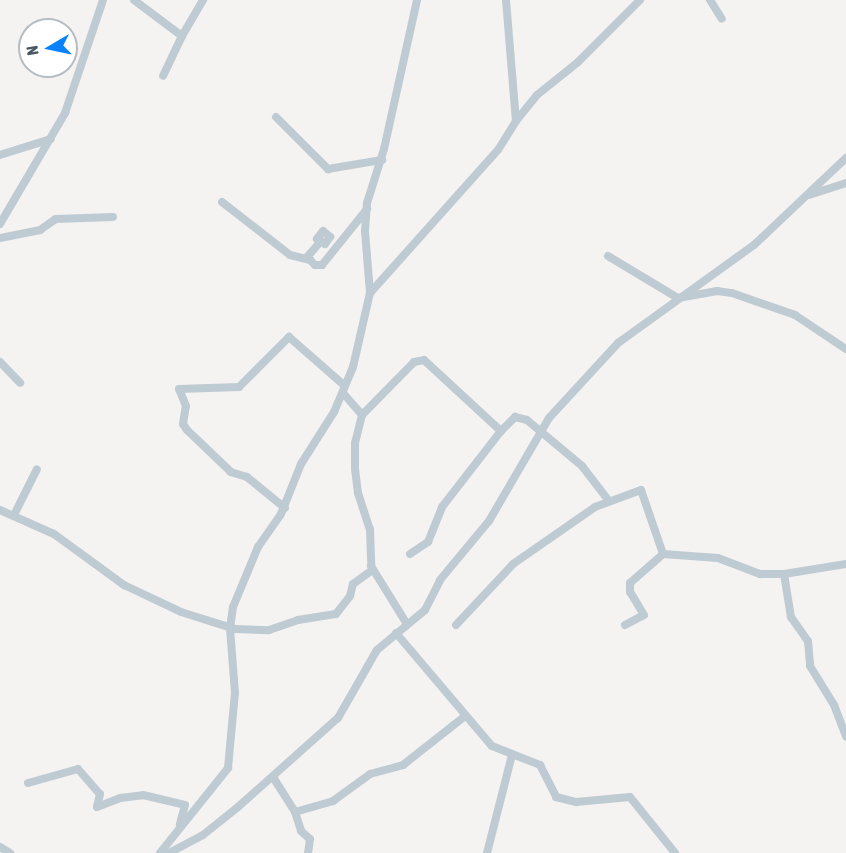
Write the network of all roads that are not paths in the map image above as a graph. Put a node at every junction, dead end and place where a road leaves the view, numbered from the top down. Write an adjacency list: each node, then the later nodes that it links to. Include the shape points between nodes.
1 (103, 0): 13 (street, via 64,113)
2 (134, 0): 9 (street)
3 (203, 0): 9 (street)
4 (417, 0): 16 (street)
5 (506, 0): 12 (street)
6 (640, 0): 12 (street, via 578,62 537,94)
7 (710, 0): 8 (street)
8 (722, 19)
9 (182, 36): 10 (street)
10 (164, 76)
11 (276, 117): 16 (street, via 328,169)
12 (516, 121): 27 (street, via 498,150)
13 (51, 139): 14 (street); 22 (street)
14 (0, 155)
15 (846, 158): 18 (street)
16 (381, 160): 20 (street)
17 (846, 183): 18 (street)
18 (805, 197): 28 (street, via 754,245)
19 (222, 202): 26 (street, via 290,255)
20 (367, 209): 26 (street, via 322,265); 27 (street)
21 (113, 217): 23 (street, via 56,219 40,231)
22 (0, 224)
23 (0, 238)
24 (321, 242): 26 (street, via 307,257)
25 (608, 256): 28 (street)
26 (310, 260)
27 (370, 293): 32 (street)
28 (678, 298): 29 (street, via 717,291 732,293 795,315); 35 (street, via 618,343)
29 (846, 349)
30 (0, 362): 31 (street)
31 (20, 383)
32 (344, 389): 33 (street); 38 (street, via 301,465); 38 (street, via 289,337 238,387 179,389 186,406 183,424 187,430 231,472 247,477)
33 (362, 415): 34 (street, via 421,359 448,379); 44 (street, via 355,443 355,469 370,529)
34 (501, 431): 35 (street, via 518,416); 41 (street, via 442,507 428,542)
35 (541, 431): 37 (street, via 582,466); 46 (street, via 477,539 440,580 425,610)
36 (38, 470): 40 (street)
37 (609, 501): 42 (street, via 641,490); 47 (street, via 513,564)
38 (285, 507): 49 (street, via 258,547 233,607)
39 (0, 510): 40 (street)
40 (14, 515): 49 (street, via 54,534 124,585 181,612)
41 (410, 554)
42 (663, 554): 45 (street, via 718,558 760,574); 48 (street, via 630,583 630,592 644,616)
43 (846, 564): 45 (street)
44 (372, 570): 46 (street); 49 (street, via 353,584 350,596 336,614 269,630)
45 (784, 574): 52 (street, via 791,617 808,642 810,666 834,705)
46 (406, 624): 50 (street)
47 (456, 625)
48 (625, 625)
49 (230, 628): 57 (street, via 235,693 228,768)
50 (396, 633): 51 (street); 54 (street, via 377,650 338,718)
51 (465, 716): 53 (street, via 492,746); 56 (street, via 403,765 370,774 333,801)
52 (846, 737)
53 (512, 755): 63 (street); 64 (street, via 534,760 544,770 552,791 562,800 630,797)
54 (273, 777): 56 (street); 61 (street, via 203,835)
55 (28, 783): 57 (street, via 78,770 100,794 97,807 136,794 183,804 185,813)
56 (296, 812): 62 (street, via 301,831 310,838)
57 (174, 836): 60 (street)
58 (0, 847): 59 (street)
59 (10, 853)
60 (160, 853)
61 (169, 853)
62 (308, 853)
63 (487, 853)
64 (675, 853)

